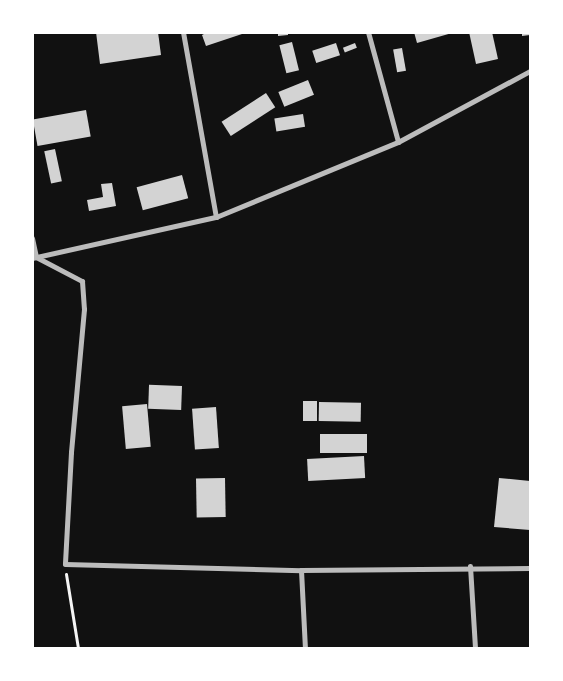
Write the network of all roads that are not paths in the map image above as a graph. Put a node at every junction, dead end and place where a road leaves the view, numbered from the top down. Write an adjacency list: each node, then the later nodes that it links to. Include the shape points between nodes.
1 (183, 32): 5 (street)
2 (368, 32): 4 (street)
3 (530, 72): 4 (street)
4 (398, 142): 5 (street)
5 (216, 217): 7 (street)
6 (32, 238): 7 (street)
7 (34, 258): 10 (street, via 82,281 84,309 65,564)
8 (470, 566): 9 (street); 10 (street); 12 (street)
9 (530, 568)
10 (302, 570): 11 (street)
11 (305, 648)
12 (475, 648)

